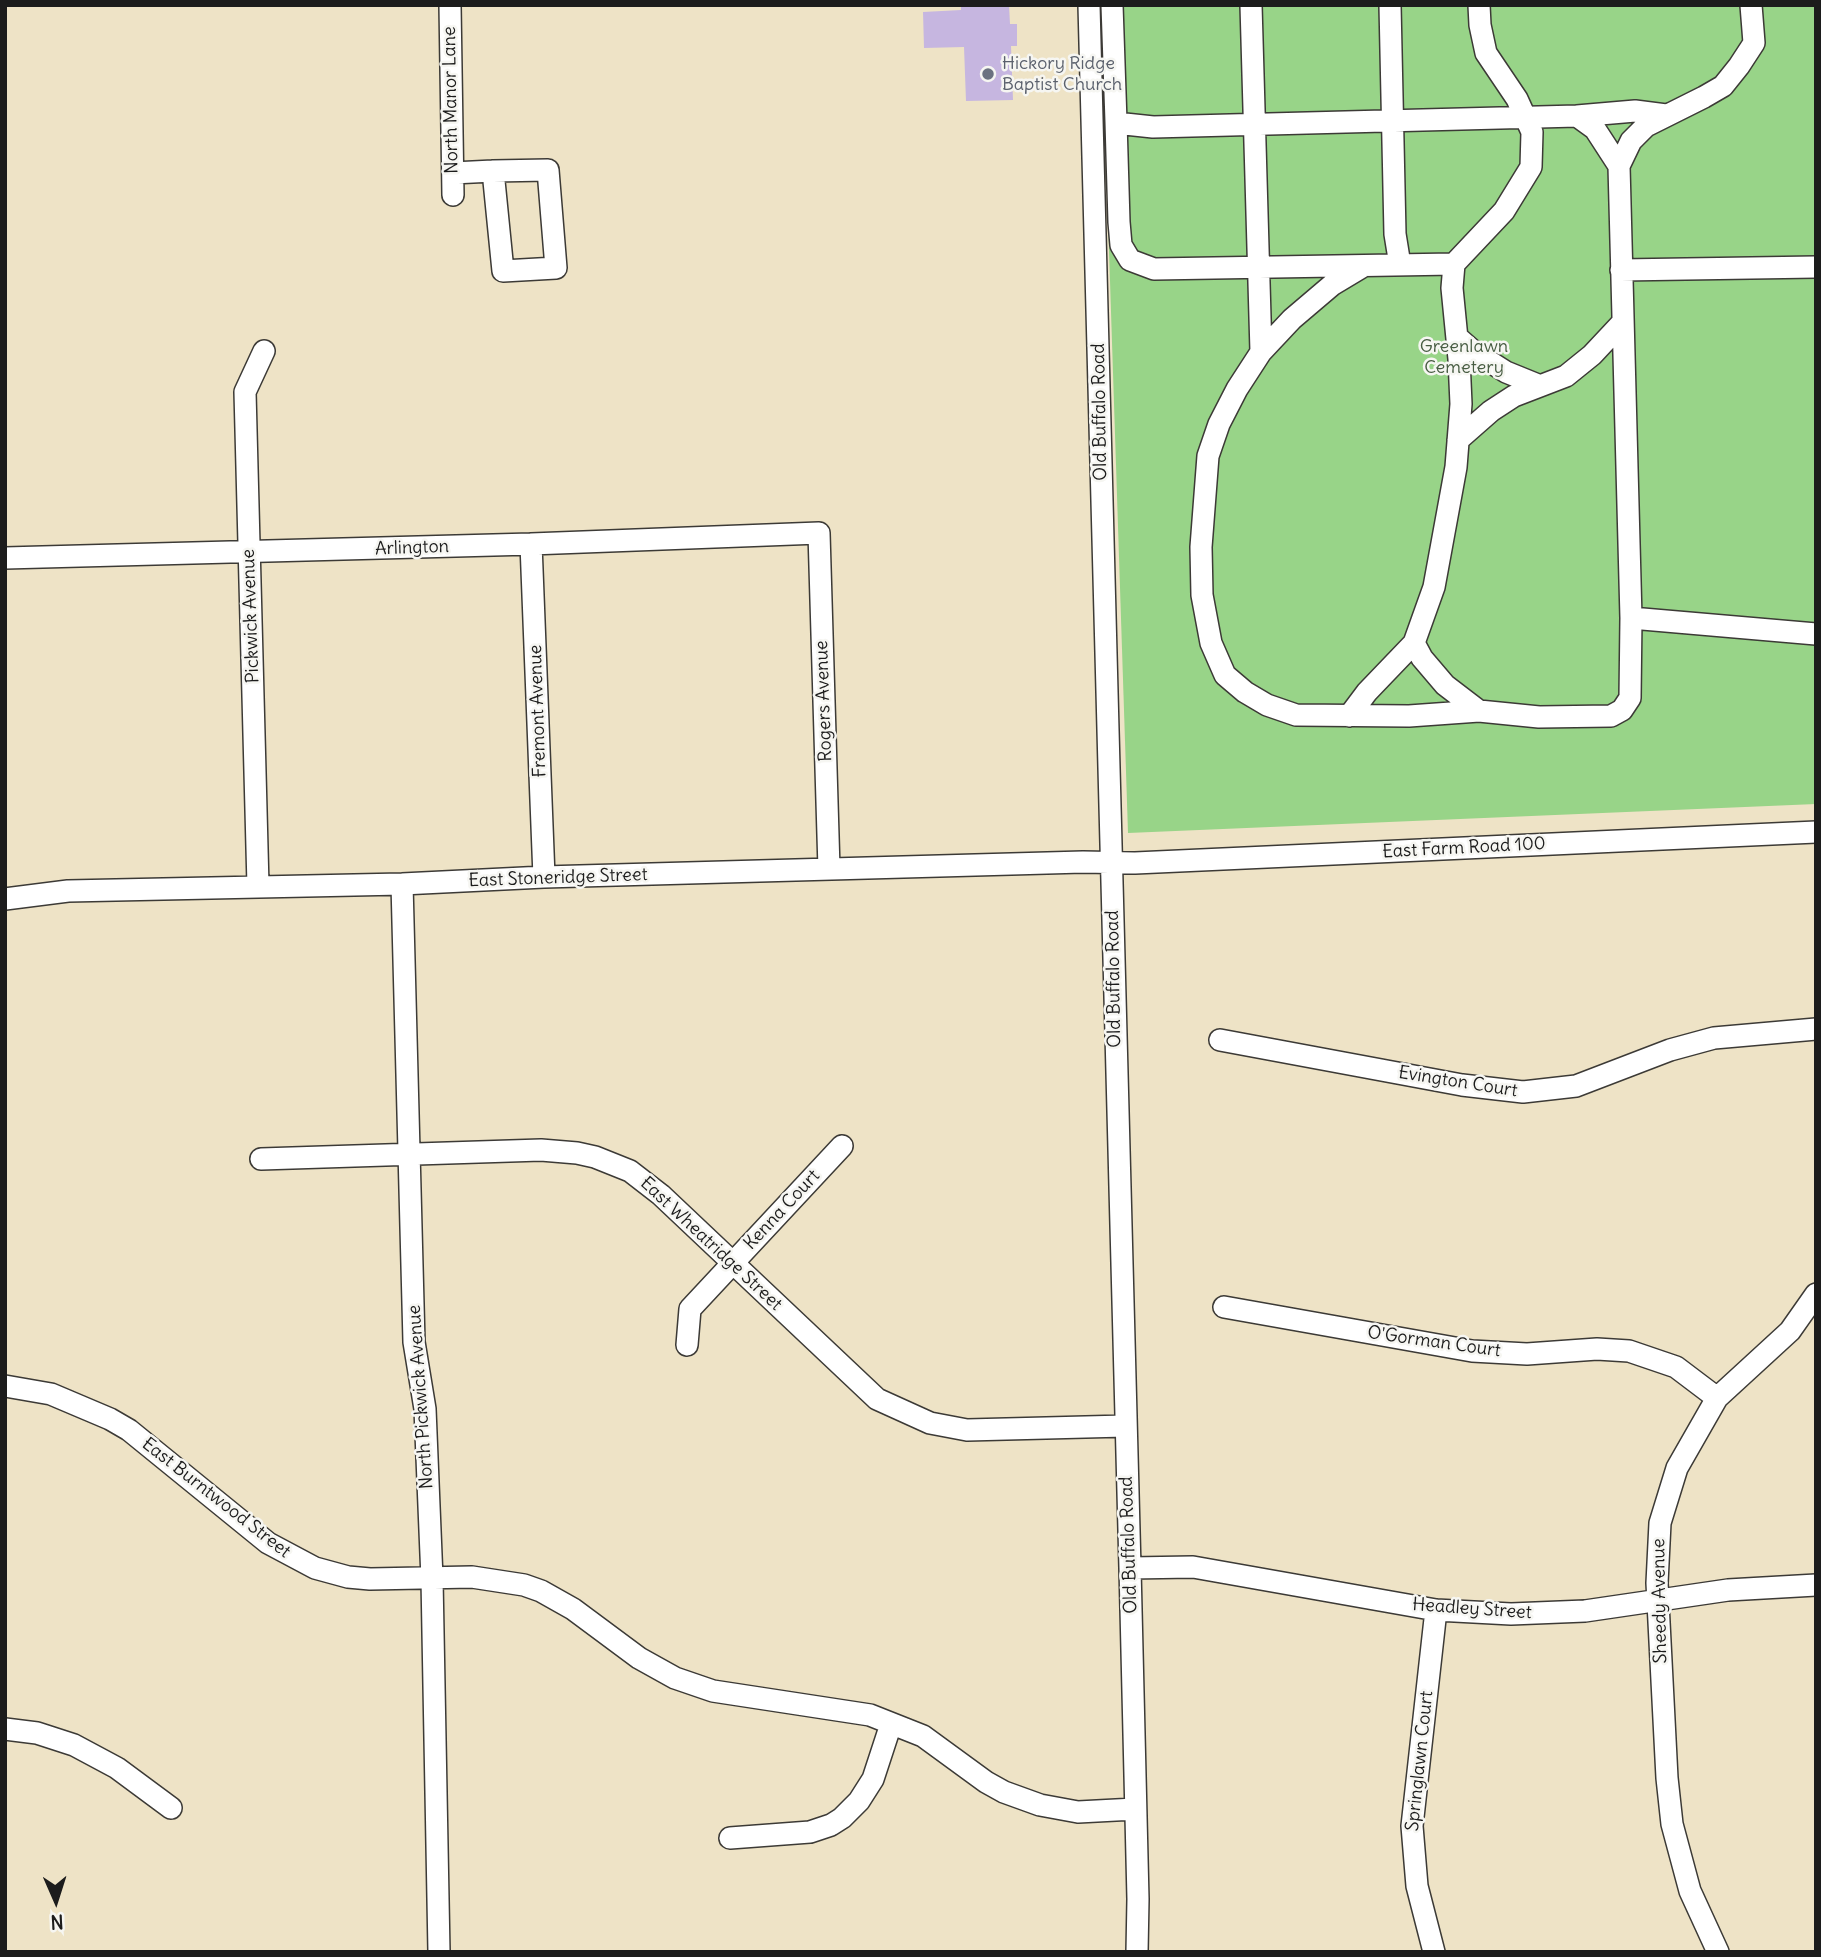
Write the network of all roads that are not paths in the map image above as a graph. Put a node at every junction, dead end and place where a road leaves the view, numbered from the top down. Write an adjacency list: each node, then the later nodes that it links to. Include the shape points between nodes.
1 (450, 5): 16 (street, North Manor Lane)
2 (1089, 5): 40 (street, Old Buffalo Road)
3 (1112, 5): 12 (street)
4 (1251, 5): 13 (street)
5 (1390, 5): 11 (street)
6 (1479, 5): 10 (street, via 1486,53)
7 (1751, 5): 8 (street, via 1754,43 1739,66 1723,86)
8 (1666, 115): 9 (street, via 1635,111); 14 (street, via 1632,141)
9 (1577, 116): 10 (street); 14 (street, via 1595,129)
10 (1526, 118): 11 (street); 18 (street, via 1532,132 1531,167 1504,211)
11 (1392, 121): 13 (street); 19 (street)
12 (1116, 122): 13 (street, via 1153,127); 22 (street, via 1121,245 1130,260 1154,269)
13 (1254, 125): 22 (street)
14 (1619, 166): 23 (street)
15 (494, 172): 15 (street, via 548,170 556,268 503,271); 16 (street)
16 (453, 173): 17 (street, North Manor Lane)
17 (453, 195)
18 (1454, 264): 19 (street); 25 (street)
19 (1400, 265): 20 (street)
20 (1364, 266): 22 (street); 27 (street, via 1292,318)
21 (1816, 267): 23 (street)
22 (1258, 268): 27 (street)
23 (1621, 270): 24 (street)
24 (1622, 323): 28 (street, via 1566,376); 34 (street)
25 (1457, 337): 28 (street, via 1506,372); 29 (street)
26 (264, 351): 32 (street, Pickwick Avenue, via 245,392)
27 (1261, 352): 38 (street, via 1219,424 1208,456 1201,547 1202,595 1211,643 1225,674 1267,705 1296,715)
28 (1538, 385): 29 (street, via 1491,411)
29 (1458, 440): 36 (street, via 1434,587)
30 (818, 533): 31 (street, Arlington); 41 (street, Rogers Avenue)
31 (531, 544): 32 (street, Arlington); 42 (street, Fremont Avenue)
32 (249, 552): 33 (street, Arlington); 44 (street, Pickwick Avenue)
33 (5, 558)
34 (1631, 618): 35 (street); 37 (street, via 1632,683 1622,710 1611,716 1588,717)
35 (1816, 634)
36 (1414, 643): 37 (street, via 1445,685); 38 (street)
37 (1479, 711): 38 (street)
38 (1349, 716)
39 (1816, 832): 40 (street, East Farm Road 100)
40 (1112, 862): 41 (street, East Stoneridge Street); 57 (street, Old Buffalo Road)
41 (829, 869): 42 (street, East Stoneridge Street)
42 (544, 877): 43 (street, East Stoneridge Street)
43 (402, 884): 44 (street, East Stoneridge Street); 49 (street, North Pickwick Avenue)
44 (258, 886): 45 (street, East Stoneridge Street, via 68,891)
45 (5, 899)
46 (1816, 1029): 47 (street, Evington Court, via 1714,1038 1576,1086 1524,1092 1462,1085)
47 (1220, 1040)
48 (842, 1146): 51 (street, Kenna Court)
49 (409, 1153): 50 (street, East Wheatridge Street); 51 (street, East Wheatridge Street, via 559,1150 595,1157 630,1171); 59 (street, North Pickwick Avenue, via 414,1342 425,1409)
50 (261, 1159)
51 (732, 1263): 54 (street, Kenna Court, via 690,1309); 57 (street, East Wheatridge Street, via 877,1399 912,1416 967,1430)
52 (1816, 1294): 56 (street, Sheedy Avenue, via 1790,1331)
53 (1224, 1307): 56 (street, O'Gorman Court, via 1472,1350 1527,1354 1629,1351 1676,1367)
54 (687, 1345)
55 (5, 1385): 59 (street, East Burntwood Street, via 51,1394 129,1430 268,1543 299,1561 348,1577)
56 (1717, 1398): 61 (street, Sheedy Avenue, via 1676,1468 1664,1504 1657,1544)
57 (1125, 1426): 58 (street, Old Buffalo Road)
58 (1130, 1568): 62 (street, Headley Street, via 1193,1567); 66 (street, Old Buffalo Road)
59 (432, 1579): 63 (street, East Burntwood Street, via 489,1578 541,1591 639,1658 675,1678 713,1691 848,1710); 68 (street, North Pickwick Avenue)
60 (1816, 1586): 61 (street, Headley Street, via 1728,1590)
61 (1658, 1602): 62 (street, Headley Street, via 1548,1614); 71 (street, Sheedy Avenue, via 1672,1824 1690,1892)
62 (1436, 1610): 70 (street, Springlawn Court, via 1412,1826 1417,1886)
63 (891, 1724): 66 (street, East Burntwood Street, via 923,1736 978,1777 1022,1800 1078,1812); 67 (street, via 873,1779 842,1818 810,1832)
64 (5, 1728): 65 (street, via 74,1745 117,1768)
65 (171, 1808)
66 (1135, 1809): 69 (street, Old Buffalo Road)
67 (730, 1838)
68 (439, 1952)
69 (1137, 1952)
70 (1434, 1952)
71 (1718, 1952)

